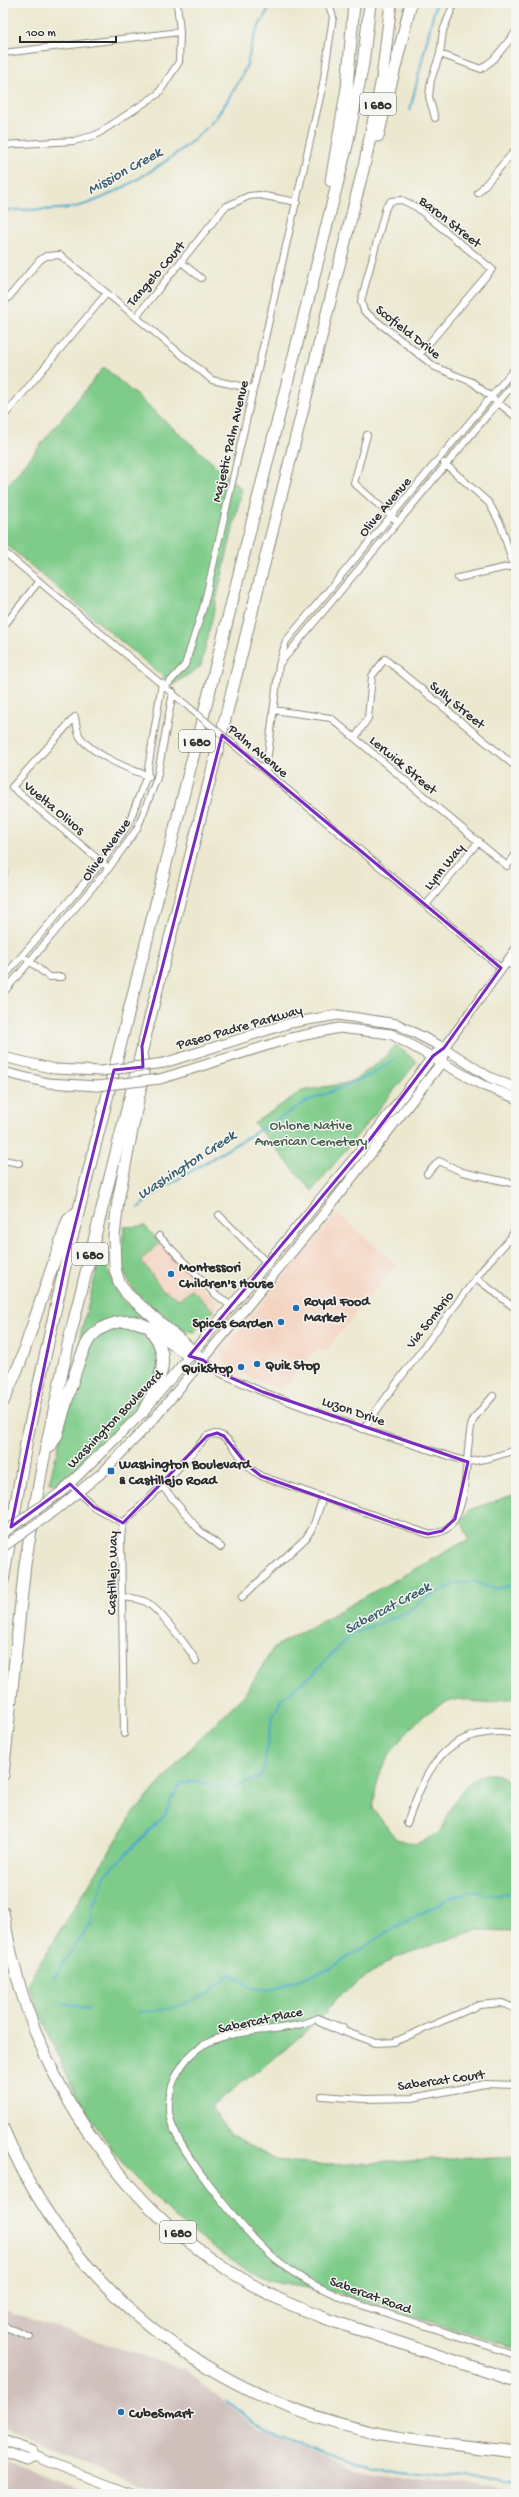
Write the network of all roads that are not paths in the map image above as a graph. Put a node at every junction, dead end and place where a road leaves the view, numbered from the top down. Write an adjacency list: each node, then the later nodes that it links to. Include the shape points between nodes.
1 (177, 3): 8 (street)
2 (328, 3): 17 (street, Majestic Palm Avenue, via 332,17 331,35)
3 (354, 3): 20 (highway, via 343,116)
4 (370, 3): 20 (highway, I 680, via 356,105)
5 (391, 3): 18 (highway, I 680, via 378,100)
6 (411, 3): 18 (highway, via 385,111)
7 (454, 3): 11 (street, via 443,31)
8 (180, 32): 10 (street); 13 (street, via 179,62 158,94 96,135 74,141)
9 (516, 32): 11 (street, via 494,59 480,69)
10 (3, 53)
11 (440, 54): 12 (street, via 429,97)
12 (435, 118)
13 (3, 145)
14 (516, 149): 15 (street)
15 (478, 193)
16 (391, 201): 25 (street, Scofield Drive, via 386,207 361,301 364,311); 25 (street, Baron Street, via 402,200 416,207 492,269)
17 (298, 202): 19 (street, Tangelo Court, via 259,195 237,201 225,208); 28 (street, Majestic Palm Avenue)
18 (355, 203): 66 (highway, I 680)
19 (181, 262): 21 (street); 24 (street, Tangelo Court)
20 (315, 271): 78 (highway, I 680)
21 (201, 278)
22 (107, 293): 23 (street, Tangelo Court, via 60,255 53,255 40,260); 24 (street, Tangelo Court); 31 (street)
23 (3, 304)
24 (136, 317): 28 (street, via 212,380)
25 (419, 355): 29 (street, Scofield Drive, via 434,368 472,382)
26 (516, 367): 29 (street, Olive Avenue)
27 (516, 382): 30 (street, Olive Avenue)
28 (253, 390): 45 (street, Majestic Palm Avenue, via 204,605 185,665 173,679)
29 (491, 396): 30 (street, Scofield Drive); 34 (street, Olive Avenue)
30 (499, 402): 32 (street, Scofield Drive); 35 (street, Olive Avenue)
31 (3, 417)
32 (516, 417)
33 (367, 435): 36 (street, via 354,483)
34 (439, 459): 35 (street); 36 (street, Olive Avenue)
35 (446, 465): 37 (street, Olive Avenue); 39 (street, via 489,504 501,525)
36 (391, 516): 37 (street); 44 (street, Olive Avenue, via 286,641)
37 (398, 522): 44 (street, Olive Avenue)
38 (3, 551): 42 (street, Palm Avenue)
39 (515, 565): 40 (street); 41 (street)
40 (516, 574)
41 (458, 578)
42 (39, 581): 43 (street); 45 (street, Palm Avenue)
43 (3, 627)
44 (279, 665): 47 (street, Olive Avenue)
45 (164, 684): 46 (street, Palm Avenue); 51 (street, Olive Avenue)
46 (173, 692): 50 (street, Palm Avenue, bridge); 52 (street, Olive Avenue)
47 (273, 710): 48 (street, Lerwick Street, via 331,718); 50 (street, Olive Avenue)
48 (355, 738): 49 (street, Sully Street, via 368,718 372,676 385,659); 53 (street, Lerwick Street)
49 (516, 768)
50 (266, 771): 57 (street, Palm Avenue)
51 (147, 775): 52 (street, Vuelta Olivos); 55 (street, Olive Avenue, via 128,825); 55 (street, Vuelta Olivos, via 102,756 79,736 74,717 12,787)
52 (157, 778): 56 (street, Olive Avenue, via 137,829)
53 (479, 842): 54 (street, Lerwick Street, via 507,866); 57 (street, Lynn Way)
54 (516, 854)
55 (102, 862): 56 (street, Vuelta Olivos); 59 (street, Olive Avenue)
56 (108, 868): 60 (street, Olive Avenue)
57 (426, 905): 61 (street, Palm Avenue)
58 (516, 949): 61 (street, Washington Boulevard)
59 (23, 955): 60 (street); 64 (street, Olive Avenue)
60 (30, 961): 63 (street, via 49,977); 65 (street, Olive Avenue)
61 (504, 964): 62 (street, Palm Avenue); 67 (street, Washington Boulevard)
62 (516, 969)
63 (62, 977)
64 (3, 978)
65 (3, 993)
66 (142, 1046): 87 (highway, via 143,1075 116,1216 115,1269 119,1282 135,1303); 94 (highway, I 680, via 68,1340)
67 (444, 1048): 68 (main road, Washington Boulevard); 69 (main road, Paseo Padre Parkway, bridge, via 397,1024 338,1015 290,1023 164,1063 100,1071 55,1069); 70 (main road, Washington Boulevard); 72 (main road, Paseo Padre Parkway, via 489,1077)
68 (432, 1056): 70 (main road, Paseo Padre Parkway); 71 (main road, Paseo Padre Parkway, bridge, via 391,1034 339,1028 291,1038 160,1079 97,1086 48,1082); 82 (main road, Washington Boulevard, via 371,1138)
69 (3, 1057)
70 (442, 1062): 73 (main road, Paseo Padre Parkway, via 482,1085); 88 (main road, Washington Boulevard, via 326,1211)
71 (3, 1072)
72 (516, 1088)
73 (516, 1098)
74 (3, 1160): 75 (street)
75 (20, 1163)
76 (427, 1174): 77 (street, via 439,1161 462,1172)
77 (516, 1184)
78 (78, 1211): 90 (highway, via 68,1220 18,1369); 104 (highway, I 680, via 27,1438)
79 (219, 1215): 82 (street)
80 (516, 1226): 83 (street, Via Sombrio, via 510,1239)
81 (159, 1236): 84 (street, via 214,1293)
82 (267, 1263): 84 (main road, Washington Boulevard)
83 (476, 1278): 85 (street); 92 (street, Via Sombrio, via 426,1341)
84 (231, 1306): 87 (main road, Washington Boulevard)
85 (516, 1309)
86 (144, 1325): 87 (highway); 91 (highway, via 158,1340 164,1355 164,1364 162,1375); 94 (highway, via 122,1321 110,1324 91,1338 81,1359 57,1435)
87 (192, 1353): 88 (highway); 91 (main road, Washington Boulevard)
88 (203, 1360): 92 (street, Luzon Drive, via 235,1381); 98 (main road, Washington Boulevard, via 125,1451)
89 (493, 1396): 95 (street, via 473,1421 467,1445)
90 (3, 1402)
91 (143, 1412): 96 (main road, Washington Boulevard)
92 (363, 1428): 95 (street, Luzon Drive)
93 (516, 1450): 95 (street, Luzon Drive)
94 (43, 1462): 110 (highway, I 680, via 26,1564)
95 (468, 1462): 99 (street, Castillejo Way, via 461,1501 453,1521 442,1531 428,1534)
96 (70, 1484): 98 (street); 101 (main road, Washington Boulevard, bridge)
97 (162, 1486): 99 (street, Castillejo Way, via 207,1436 217,1434 224,1436 247,1465 261,1476); 100 (street, Castillejo Way); 103 (street, via 199,1530)
98 (78, 1493): 100 (street, via 94,1507); 102 (main road, Washington Boulevard, bridge)
99 (323, 1497): 106 (street, via 313,1527 306,1538)
100 (123, 1523): 105 (street, Castillejo Way)
101 (3, 1532)
102 (3, 1547)
103 (221, 1547)
104 (3, 1581)
105 (122, 1597): 107 (street, via 137,1598 148,1603 189,1648); 108 (street, Castillejo Way)
106 (242, 1597)
107 (196, 1661)
108 (124, 1734)
109 (516, 1735): 111 (street, via 498,1732 476,1734 453,1745 436,1760 425,1776)
110 (3, 1775)
111 (407, 1823)
112 (3, 1912): 121 (highway, I 680, via 9,1950 20,1990 48,2065 100,2150 166,2222 218,2263 279,2298 349,2326)
113 (516, 2009): 117 (street, Sabercat Place, via 502,2004 479,2005 394,2042 376,2043 341,2032 316,2019 211,2042 186,2060 171,2088 170,2117)
114 (516, 2085): 115 (street, Sabercat Court, via 485,2084 412,2098 366,2099)
115 (322, 2096)
116 (3, 2128): 124 (highway, via 36,2194 61,2230 114,2295 149,2328 205,2366 237,2384 337,2422 406,2438)
117 (180, 2142): 120 (street, Sabercat Road, via 241,2224 276,2260 295,2274 321,2289 358,2304)
118 (3, 2326): 119 (street)
119 (30, 2337)
120 (516, 2355)
121 (516, 2381)
122 (3, 2440): 125 (main road, via 32,2451)
123 (3, 2450): 125 (main road, via 28,2460)
124 (516, 2452)
125 (35, 2456): 126 (main road)
126 (130, 2494)

